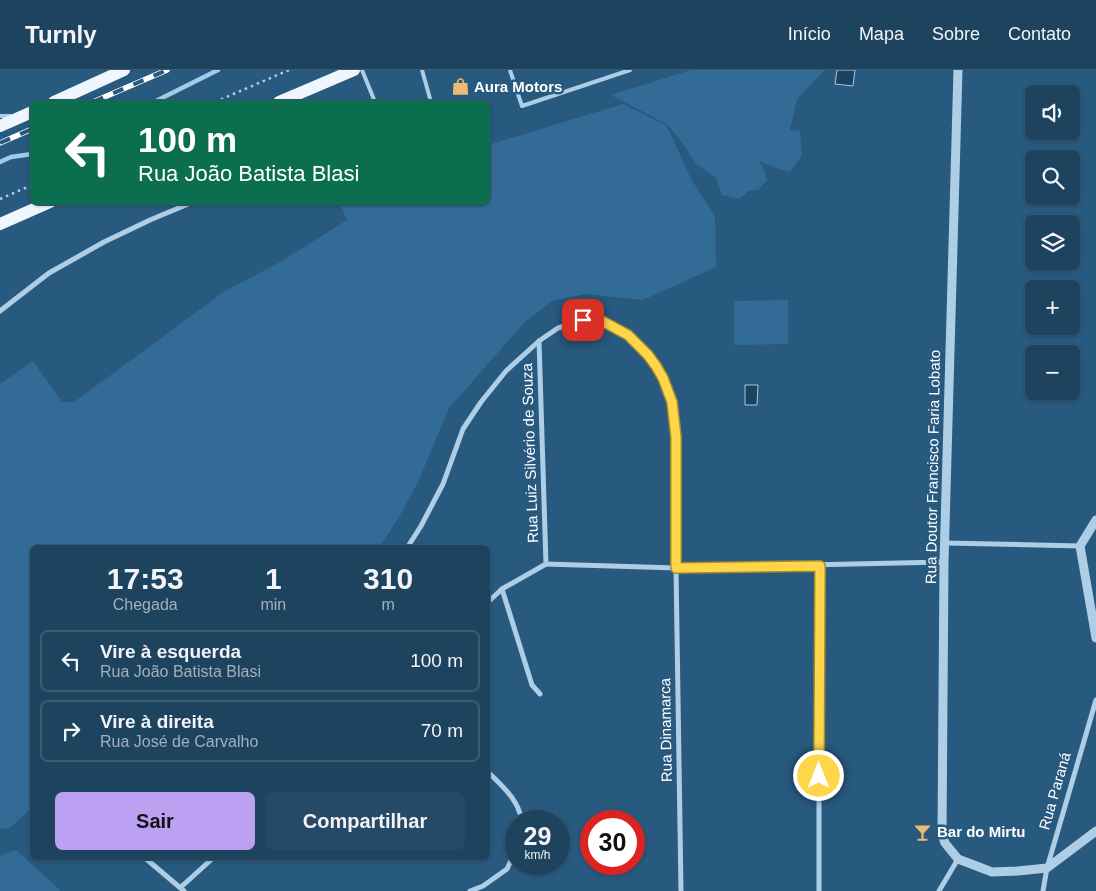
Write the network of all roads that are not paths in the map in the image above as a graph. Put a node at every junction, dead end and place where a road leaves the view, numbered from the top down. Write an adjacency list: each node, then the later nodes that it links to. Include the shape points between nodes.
1 (124, 70): 8 (main road)
2 (354, 70): 9 (main road)
3 (362, 70): 10 (lane)
4 (422, 70): 11 (lane)
5 (510, 70): 6 (lane, via 522,106)
6 (630, 70)
7 (958, 70): 21 (street, Rua Doutor Francisco Faria Lobato)
8 (58, 100)
9 (284, 100)
10 (374, 100)
11 (430, 100)
12 (27, 114): 13 (lane); 14 (main road)
13 (0, 116)
14 (0, 126)
15 (43, 205): 17 (main road)
16 (186, 205): 18 (street, via 104,242 49,273)
17 (0, 224)
18 (0, 310)
19 (539, 341): 22 (street, Rua Dinamarca, via 506,371 480,402 463,429 443,484); 25 (street, Rua Luiz Silvério de Souza); 27 (street, Rua Dinamarca, via 558,328 583,320 604,322 628,335 648,355 663,378 672,402 676,437)
20 (1096, 520): 23 (street)
21 (945, 544): 23 (street); 24 (street, Rua Doutor Francisco Faria Lobato)
22 (409, 545)
23 (1080, 546): 30 (street)
24 (944, 562): 26 (street); 36 (street, Rua Doutor Francisco Faria Lobato, via 942,834)
25 (546, 564): 27 (street); 28 (street)
26 (820, 566): 27 (street); 44 (street)
27 (676, 568): 43 (street, Rua Dinamarca)
28 (502, 589): 29 (street); 31 (street, via 532,686)
29 (490, 600)
30 (1096, 638)
31 (540, 694)
32 (1096, 700): 39 (street, Rua Paraná)
33 (490, 774): 34 (street)
34 (520, 810)
35 (1096, 831): 39 (street)
36 (958, 859): 39 (street, via 992,872); 45 (street)
37 (147, 860): 41 (street)
38 (211, 860): 41 (street)
39 (1047, 868): 46 (street, Rua Paraná)
40 (505, 870): 42 (street)
41 (182, 889)
42 (470, 891)
43 (681, 891)
44 (819, 891)
45 (939, 891)
46 (1043, 891)

